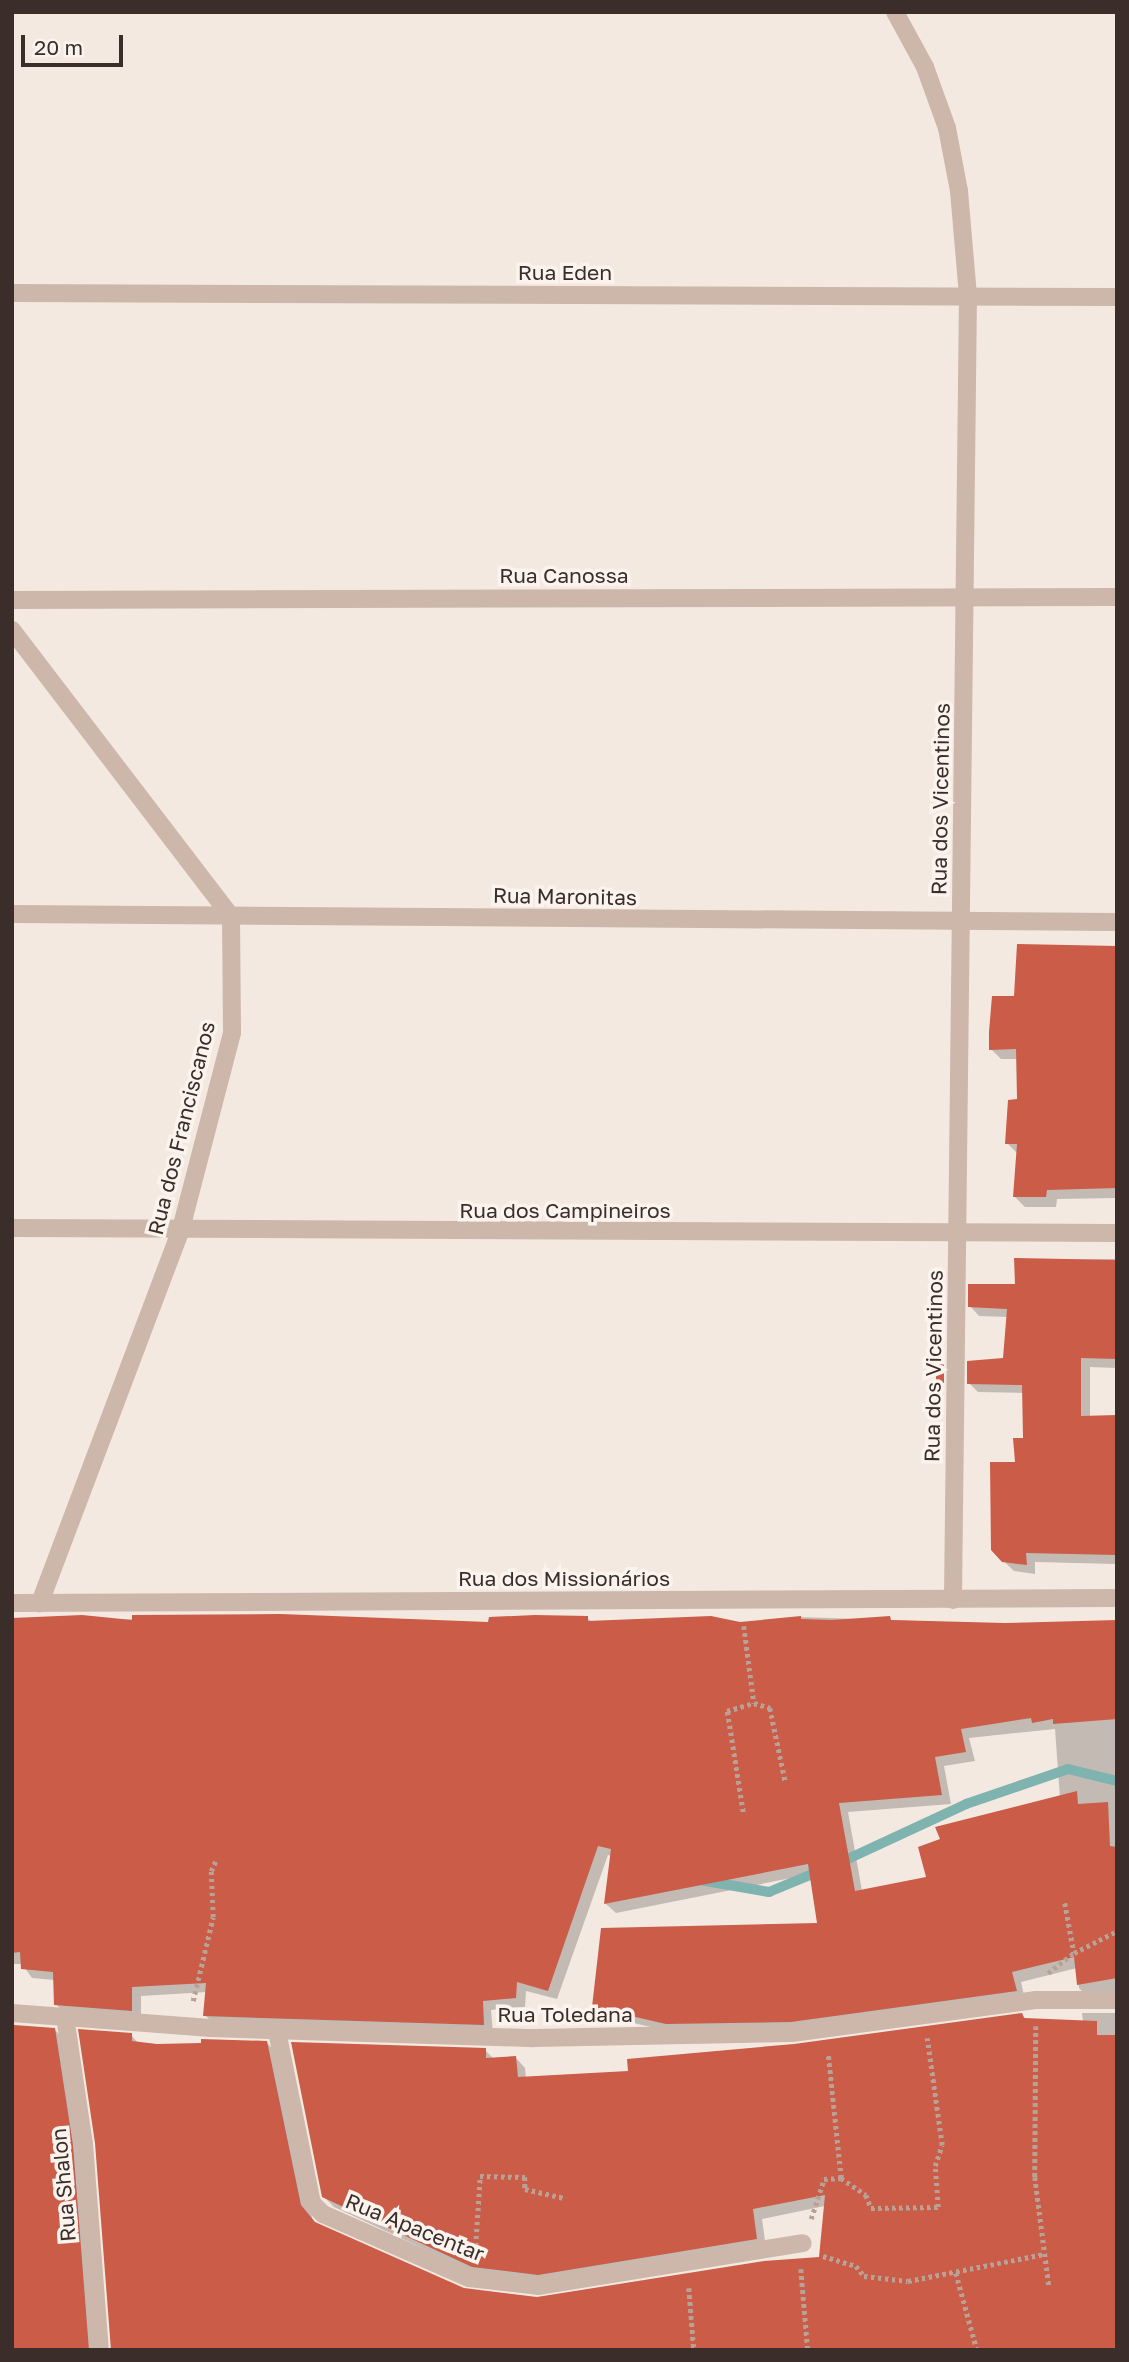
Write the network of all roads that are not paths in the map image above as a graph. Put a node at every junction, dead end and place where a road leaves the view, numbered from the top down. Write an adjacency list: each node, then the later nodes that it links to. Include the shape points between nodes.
1 (895, 12): 3 (street, Rua dos Vicentinos, via 925,67 947,128 959,191)
2 (12, 293): 3 (street, Rua Eden)
3 (968, 296): 4 (street, Rua Eden); 5 (street, Rua dos Vicentinos)
4 (1117, 297)
5 (965, 597): 6 (street, Rua Canossa); 7 (street, Rua Canossa); 12 (street, Rua dos Vicentinos)
6 (1117, 597)
7 (12, 600)
8 (12, 630): 10 (street)
9 (12, 914): 10 (street, Rua Maronitas)
10 (232, 916): 12 (street, Rua Maronitas); 14 (street, Rua dos Franciscanos, via 232,1032)
11 (1117, 922): 12 (street, Rua Maronitas)
12 (961, 923): 16 (street, Rua dos Vicentinos)
13 (12, 1228): 14 (street, Rua dos Campineiros)
14 (180, 1231): 16 (street, Rua dos Campineiros); 20 (street, Rua dos Franciscanos)
15 (1117, 1233): 16 (street, Rua dos Campineiros)
16 (957, 1234): 18 (street, Rua dos Vicentinos)
17 (1117, 1598): 18 (street, Rua dos Missionários)
18 (953, 1600): 20 (street, Rua dos Missionários)
19 (12, 1603): 20 (street, Rua dos Missionários)
20 (40, 1603)
21 (1117, 2000): 24 (street, Rua Toledana, via 1036,2000 825,2029 534,2038)
22 (12, 2012): 23 (street, Rua Toledana)
23 (65, 2016): 24 (street, Rua Toledana); 26 (street, Rua Shalon, via 84,2144)
24 (277, 2031): 25 (street, Rua Apacentar, via 312,2203 323,2214 474,2278 538,2286)
25 (803, 2243)
26 (100, 2350)

